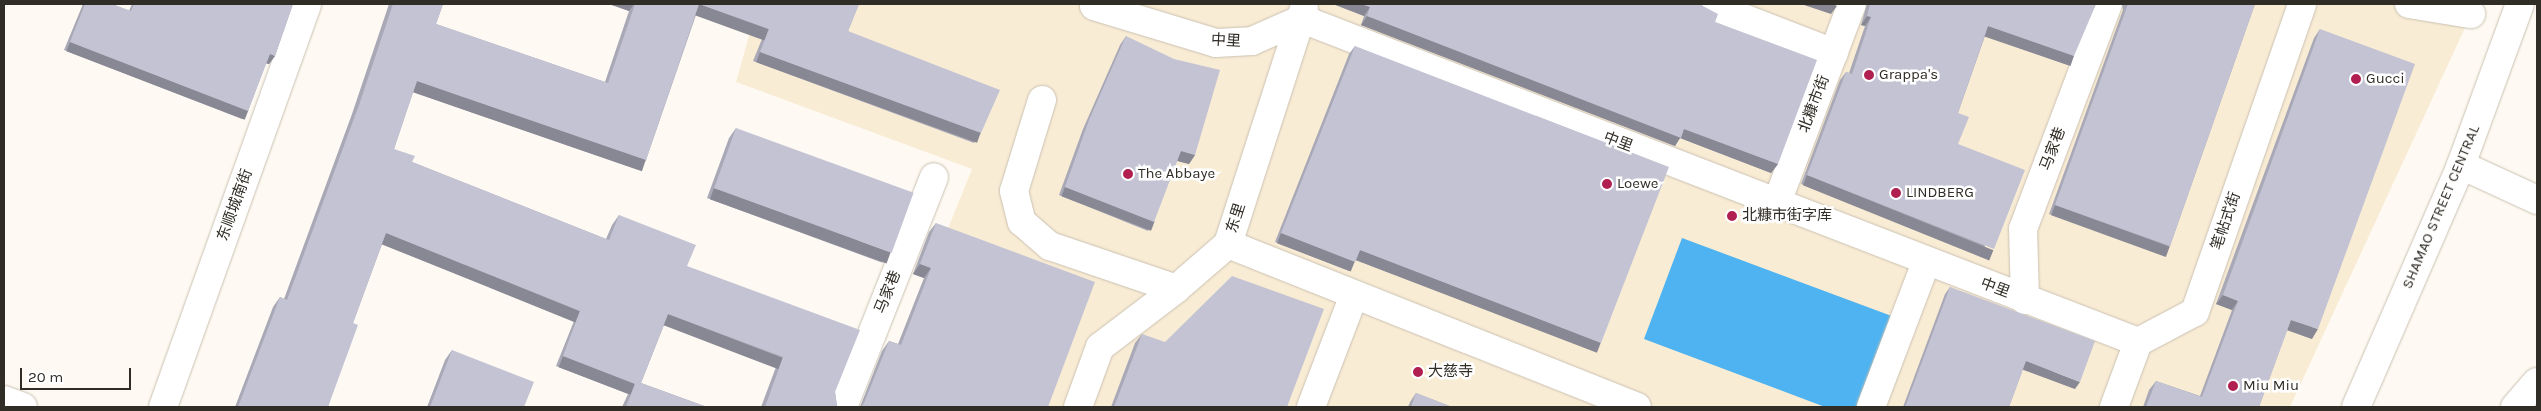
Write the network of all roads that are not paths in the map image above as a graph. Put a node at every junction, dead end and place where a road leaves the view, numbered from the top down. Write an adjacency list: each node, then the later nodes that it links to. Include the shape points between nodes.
1 (307, 4): 26 (street, 东顺城南街)
2 (1707, 4): 11 (street)
3 (1852, 4): 11 (street, 北糠市街)
4 (2108, 4): 21 (street, 马家巷, via 2023,229)
5 (2302, 4): 22 (street, 笔帖式街, via 2195,312)
6 (2409, 4): 10 (street)
7 (2520, 4): 13 (street, SHAMAO STREET CENTRAL)
8 (1094, 6): 9 (street, 中里, via 1216,43 1252,41)
9 (1304, 11): 16 (street, 中里); 17 (street, 东里)
10 (2472, 14)
11 (1834, 53): 16 (street, 北糠市街)
12 (1042, 100): 19 (street, via 1014,191 1022,222 1050,246)
13 (2461, 165): 15 (street); 33 (street, SHAMAO STREET CENTRAL)
14 (934, 177): 27 (street, 马家巷)
15 (2537, 200)
16 (1776, 205): 18 (street, 中里)
17 (1228, 244): 19 (street, 东里); 20 (street)
18 (1926, 262): 21 (street, 中里); 31 (street)
19 (1176, 289): 28 (street, 东里, via 1100,347)
20 (1354, 294): 29 (street); 30 (street)
21 (2025, 300): 22 (street, 中里)
22 (2138, 342): 32 (street)
23 (2537, 383): 34 (street)
24 (4, 400): 25 (street)
25 (22, 407)
26 (163, 407)
27 (842, 407)
28 (1078, 407)
29 (1311, 407)
30 (1637, 407)
31 (1871, 407)
32 (2114, 407)
33 (2356, 407)
34 (2516, 407)

